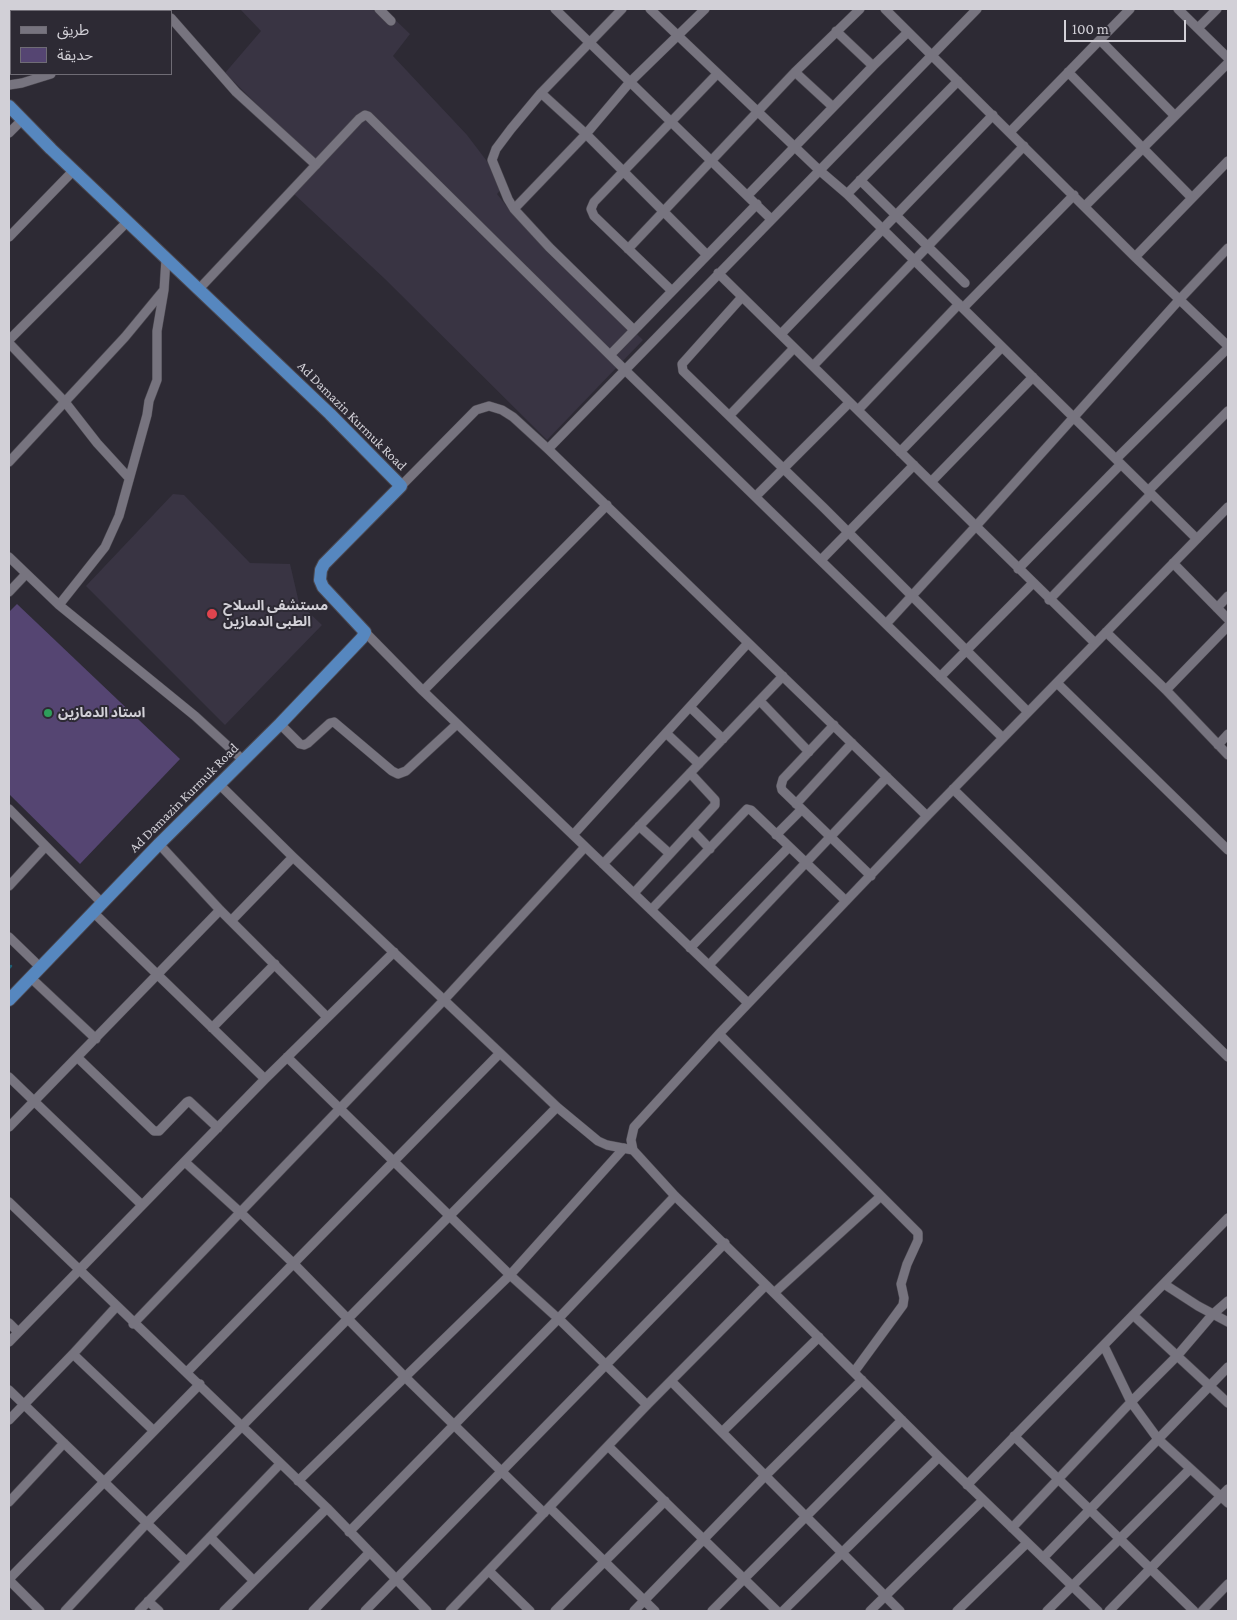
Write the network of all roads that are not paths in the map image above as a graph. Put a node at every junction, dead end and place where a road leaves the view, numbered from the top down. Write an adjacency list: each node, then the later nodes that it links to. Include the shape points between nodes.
1 (379, 9): 13 (street)
2 (555, 9): 19 (street)
3 (622, 9): 19 (street)
4 (650, 9): 17 (street)
5 (705, 9): 17 (street)
6 (860, 9): 15 (street)
7 (885, 9): 16 (street)
8 (977, 9): 20 (street)
9 (1130, 9): 18 (street)
10 (1178, 9): 14 (street)
11 (1216, 9): 14 (street)
12 (172, 19): 47 (street, via 236,92)
13 (391, 21)
14 (1198, 28): 21 (street)
15 (836, 31): 23 (street); 24 (street)
16 (908, 32): 20 (street); 23 (street)
17 (678, 36): 26 (street); 29 (street)
18 (1100, 40): 25 (street); 36 (street)
19 (590, 42): 29 (street); 31 (street)
20 (931, 56): 28 (street); 49 (street)
21 (1228, 58)
22 (1228, 63): 36 (street)
23 (873, 66): 33 (street)
24 (795, 72): 33 (street); 34 (street)
25 (1068, 72): 39 (street); 44 (street)
26 (717, 74): 34 (street); 38 (street)
27 (48, 75): 30 (street)
28 (958, 81): 35 (street); 51 (street)
29 (630, 82): 38 (street); 41 (street)
30 (9, 85)
31 (541, 93): 41 (street); 58 (street, via 496,149 492,160)
32 (9, 106): 37 (highway, Ad Damazin Kurmuk Road)
33 (833, 107): 42 (street)
34 (758, 111): 42 (street); 45 (street)
35 (993, 115): 39 (street); 60 (street)
36 (1175, 116): 44 (street)
37 (22, 120): 40 (street); 48 (highway, Ad Damazin Kurmuk Road)
38 (671, 121): 45 (street); 50 (street)
39 (1010, 132): 43 (street)
40 (9, 133)
41 (586, 134): 50 (street); 58 (street)
42 (795, 146): 49 (street); 53 (street)
43 (1024, 146): 54 (street); 65 (street)
44 (1143, 148): 55 (street); 57 (street)
45 (712, 161): 53 (street); 59 (street)
46 (1228, 161): 55 (street)
47 (316, 165): 74 (street); 86 (street, via 359,119 368,116)
48 (74, 170): 62 (highway, Ad Damazin Kurmuk Road); 64 (street)
49 (819, 170): 52 (street); 61 (street)
50 (623, 171): 59 (street); 67 (street, via 591,209 594,216)
51 (860, 180): 52 (street); 60 (street)
52 (847, 194): 63 (street)
53 (748, 195): 56 (street)
54 (1074, 195): 57 (street); 79 (street)
55 (1192, 198): 69 (street)
56 (757, 204): 61 (street); 68 (street)
57 (1085, 206): 69 (street)
58 (514, 209): 80 (street)
59 (664, 211): 67 (street); 68 (street)
60 (895, 215): 63 (street); 65 (street)
61 (771, 219): 72 (street)
62 (128, 221): 70 (highway, Ad Damazin Kurmuk Road); 82 (street)
63 (882, 229): 71 (street); 81 (street)
64 (9, 237)
65 (927, 246): 71 (street); 73 (street)
66 (1228, 248): 78 (street)
67 (628, 249): 76 (street)
68 (707, 255): 76 (street)
69 (1135, 257): 78 (street)
70 (166, 259): 74 (highway, Ad Damazin Kurmuk Road); 75 (street)
71 (914, 259): 79 (street); 87 (street)
72 (718, 274): 77 (street); 88 (street)
73 (965, 283)
74 (199, 289): 104 (highway, Ad Damazin Kurmuk Road)
75 (164, 290): 90 (street); 102 (street, via 156,331 157,380)
76 (672, 291): 80 (street)
77 (742, 297): 81 (street); 94 (street, via 682,364 683,371)
78 (1180, 299): 84 (street); 95 (street)
79 (961, 306): 83 (street); 92 (street)
80 (634, 330): 86 (street)
81 (781, 334): 85 (street)
82 (9, 342): 90 (street)
83 (1002, 347): 89 (street); 97 (street)
84 (1228, 347): 99 (street)
85 (794, 348): 87 (street); 94 (street)
86 (611, 354): 88 (street)
87 (813, 366): 91 (street)
88 (625, 370): 96 (street); 106 (street)
89 (1033, 377): 95 (street); 103 (street)
90 (65, 402): 98 (street); 102 (street)
91 (849, 402): 92 (street); 101 (street)
92 (858, 410): 97 (street)
93 (1228, 411): 105 (street)
94 (730, 416): 101 (street)
95 (1073, 417): 99 (street); 109 (street)
96 (548, 449): 104 (street, via 513,417 489,406 476,410); 107 (street)
97 (900, 452): 100 (street)
98 (9, 462)
99 (1118, 462): 105 (street); 115 (street)
100 (914, 465): 103 (street); 110 (street)
101 (784, 469): 106 (street); 110 (street)
102 (130, 478): 122 (street, via 119,516 105,547)
103 (931, 482): 109 (street)
104 (400, 486): 127 (highway, Ad Damazin Kurmuk Road, via 321,570 323,587)
105 (1150, 493): 111 (street); 121 (street)
106 (756, 496): 113 (street)
107 (607, 505): 129 (street); 136 (street)
108 (1228, 507): 111 (street)
109 (976, 526): 115 (street); 119 (street)
110 (848, 532): 113 (street); 119 (street)
111 (1197, 539): 114 (street)
112 (9, 557): 116 (street)
113 (821, 560): 125 (street)
114 (1173, 563): 123 (street); 128 (street)
115 (1018, 569): 117 (street)
116 (26, 574): 118 (street); 122 (street)
117 (1033, 583): 121 (street); 131 (street)
118 (9, 592)
119 (913, 595): 125 (street); 131 (street)
120 (1228, 596): 123 (street)
121 (1049, 600): 130 (street)
122 (59, 605): 151 (street, via 195,716)
123 (1217, 608): 124 (street)
124 (1228, 618)
125 (886, 624): 133 (street)
126 (1228, 626): 135 (street)
127 (365, 632): 136 (street); 140 (highway, Ad Damazin Kurmuk Road)
128 (1106, 632): 130 (street); 135 (street)
129 (748, 643): 132 (street); 138 (street)
130 (1095, 644): 134 (street)
131 (967, 650): 133 (street); 139 (street)
132 (783, 676): 137 (street); 142 (street)
133 (940, 677): 145 (street)
134 (1057, 683): 139 (street); 170 (street)
135 (1166, 690): 148 (street)
136 (423, 691): 141 (street)
137 (760, 701): 146 (street); 149 (street)
138 (690, 707): 143 (street); 146 (street)
139 (1028, 712): 145 (street)
140 (280, 724): 141 (street, via 300,744 304,744 334,722 398,774 406,771); 151 (highway, Ad Damazin Kurmuk Road)
141 (457, 724): 162 (street)
142 (834, 725): 147 (street); 149 (street)
143 (666, 733): 152 (street); 162 (street)
144 (1228, 734): 148 (street)
145 (1003, 738): 156 (street)
146 (723, 739): 152 (street)
147 (852, 743): 154 (street); 157 (street)
148 (1218, 745): 150 (street)
149 (809, 752): 157 (street, via 783,779 781,786)
150 (1228, 755)
151 (243, 760): 155 (highway, Ad Damazin Kurmuk Road)
152 (699, 764): 153 (street)
153 (690, 773): 160 (street); 161 (street, via 716,803)
154 (887, 777): 159 (street); 164 (street)
155 (219, 784): 165 (highway, Ad Damazin Kurmuk Road); 172 (street)
156 (953, 788): 159 (street); 200 (street)
157 (798, 807): 163 (street); 164 (street)
158 (9, 809): 166 (street)
159 (927, 816): 175 (street)
160 (639, 826): 171 (street); 174 (street)
161 (692, 830): 169 (street); 171 (street)
162 (573, 835): 167 (street)
163 (776, 835): 168 (street); 169 (street, via 747,809)
164 (831, 838): 173 (street); 175 (street)
165 (159, 844): 179 (highway, Ad Damazin Kurmuk Road); 180 (street)
166 (45, 847): 176 (street); 179 (street)
167 (585, 847): 174 (street); 192 (street)
168 (789, 847): 173 (street); 184 (street)
169 (710, 849): 181 (street)
170 (1228, 850)
171 (670, 854): 177 (street)
172 (293, 857): 182 (street); 185 (street)
173 (806, 863): 178 (street); 187 (street)
174 (603, 864): 177 (street)
175 (871, 876): 178 (street)
176 (9, 886)
177 (634, 893): 181 (street)
178 (846, 901): 193 (street)
179 (99, 908): 188 (highway, Ad Damazin Kurmuk Road); 189 (street)
180 (220, 910): 182 (street); 189 (street)
181 (651, 910): 184 (street)
182 (231, 921): 186 (street)
183 (9, 937): 188 (street)
184 (690, 948): 187 (street)
185 (394, 952): 192 (street); 194 (street)
186 (275, 964): 194 (street); 195 (street)
187 (709, 966): 193 (street)
188 (41, 968): 190 (highway, Ad Damazin Kurmuk Road)
189 (157, 974): 195 (street); 197 (street)
190 (31, 978): 191 (highway, Ad Damazin Kurmuk Road); 197 (street)
191 (9, 1000)
192 (444, 1000): 198 (street); 206 (street)
193 (748, 1003): 196 (street)
194 (327, 1017): 199 (street)
195 (212, 1028): 203 (street)
196 (719, 1034): 209 (street, via 634,1127); 213 (street)
197 (96, 1039): 201 (street)
198 (500, 1053): 205 (street); 210 (street)
199 (287, 1057): 203 (street); 206 (street)
200 (1228, 1057)
201 (78, 1058): 204 (street); 208 (street, via 154,1131 159,1131 190,1101)
202 (9, 1077): 204 (street)
203 (265, 1079): 208 (street)
204 (34, 1102): 207 (street); 215 (street)
205 (557, 1107): 209 (street, via 598,1141); 217 (street)
206 (341, 1108): 210 (street); 216 (street)
207 (9, 1127)
208 (218, 1128): 211 (street)
209 (629, 1149): 212 (street); 222 (street)
210 (394, 1161): 217 (street); 220 (street)
211 (185, 1162): 215 (street); 216 (street)
212 (675, 1196): 219 (street); 230 (street)
213 (881, 1196): 225 (street); 244 (street, via 914,1228 918,1240 901,1284 903,1305)
214 (9, 1202): 221 (street)
215 (142, 1205): 221 (street)
216 (241, 1213): 220 (street); 234 (street)
217 (450, 1216): 222 (street); 231 (street)
218 (1228, 1218): 223 (street)
219 (725, 1243): 224 (street); 241 (street)
220 (293, 1263): 231 (street); 243 (street)
221 (79, 1270): 227 (street); 235 (street)
222 (510, 1275): 230 (street); 245 (street)
223 (1164, 1284): 228 (street); 229 (street)
224 (766, 1285): 225 (street); 246 (street)
225 (774, 1292): 236 (street)
226 (1228, 1301): 228 (street)
227 (116, 1307): 234 (street); 239 (street)
228 (1212, 1314): 232 (street); 240 (street)
229 (1133, 1315): 238 (street); 240 (street)
230 (558, 1319): 241 (street); 258 (street)
231 (348, 1320): 245 (street); 257 (street)
232 (1228, 1322)
233 (9, 1323): 235 (street)
234 (133, 1324): 243 (street)
235 (18, 1332): 237 (street)
236 (819, 1338): 244 (street); 260 (street)
237 (9, 1342)
238 (1104, 1346): 251 (street); 261 (street)
239 (73, 1354): 253 (street); 259 (street)
240 (1177, 1356): 249 (street); 251 (street)
241 (605, 1364): 254 (street); 268 (street)
242 (1228, 1367): 249 (street)
243 (187, 1372): 248 (street)
244 (854, 1372): 247 (street)
245 (405, 1377): 258 (street); 271 (street)
246 (671, 1380): 254 (street); 260 (street)
247 (862, 1380): 256 (street); 269 (street)
248 (200, 1384): 257 (street); 259 (street)
249 (1210, 1386): 252 (street); 262 (street)
250 (9, 1390): 253 (street)
251 (1131, 1402): 262 (street); 270 (street)
252 (1228, 1403)
253 (24, 1404): 255 (street); 263 (street)
254 (647, 1405): 264 (street)
255 (9, 1420)
256 (902, 1420): 265 (street); 283 (street)
257 (242, 1426): 266 (street); 284 (street)
258 (454, 1426): 268 (street); 286 (street)
259 (154, 1431): 272 (street)
260 (722, 1432): 269 (street)
261 (1014, 1436): 270 (street); 273 (street)
262 (1158, 1438): 267 (street); 282 (street)
263 (64, 1444): 272 (street); 278 (street)
264 (608, 1446): 277 (street); 281 (street)
265 (938, 1456): 273 (street); 292 (street)
266 (280, 1464): 271 (street); 287 (street)
267 (1190, 1469): 275 (street); 289 (street)
268 (501, 1472): 281 (street); 299 (street)
269 (765, 1476): 283 (street); 288 (street)
270 (1059, 1479): 282 (street); 285 (street)
271 (298, 1481): 280 (street)
272 (104, 1482): 284 (street); 298 (street)
273 (967, 1484): 276 (street)
274 (1228, 1490): 275 (street)
275 (1221, 1496): 279 (street); 296 (street)
276 (983, 1500): 285 (street); 304 (street)
277 (665, 1501): 288 (street); 294 (street)
278 (9, 1502)
279 (1228, 1503)
280 (326, 1508): 286 (street); 301 (street)
281 (547, 1510): 294 (street); 297 (street)
282 (1090, 1510): 289 (street); 293 (street)
283 (806, 1516): 292 (street); 300 (street)
284 (148, 1523): 295 (street); 308 (street)
285 (1012, 1528): 290 (street)
286 (349, 1532): 291 (street)
287 (210, 1537): 295 (street); 301 (street)
288 (703, 1539): 300 (street); 306 (street)
289 (1120, 1539): 296 (street); 303 (street)
290 (1027, 1543): 293 (street); 325 (street)
291 (370, 1552): 299 (street); 312 (street)
292 (842, 1552): 304 (street); 322 (street)
293 (1043, 1558): 303 (street)
294 (604, 1561): 306 (street); 317 (street)
295 (186, 1562): 305 (street)
296 (1151, 1569): 328 (street); 329 (street)
297 (489, 1572): 315 (street); 316 (street)
298 (9, 1579): 307 (street)
299 (396, 1579): 313 (street); 314 (street)
300 (744, 1579): 320 (street); 321 (street)
301 (254, 1581): 311 (street)
302 (1228, 1584): 330 (street)
303 (1072, 1586): 326 (street); 327 (street)
304 (885, 1596): 323 (street); 324 (street)
305 (148, 1601): 309 (street); 310 (street)
306 (644, 1601): 318 (street); 319 (street)
307 (40, 1611)
308 (65, 1611)
309 (139, 1611)
310 (159, 1611)
311 (224, 1611)
312 (313, 1611)
313 (365, 1611)
314 (427, 1611)
315 (450, 1611)
316 (530, 1611)
317 (555, 1611)
318 (634, 1611)
319 (654, 1611)
320 (712, 1611)
321 (777, 1611)
322 (783, 1611)
323 (870, 1611)
324 (900, 1611)
325 (957, 1611)
326 (1047, 1611)
327 (1098, 1611)
328 (1110, 1611)
329 (1194, 1611)
330 (1202, 1611)

